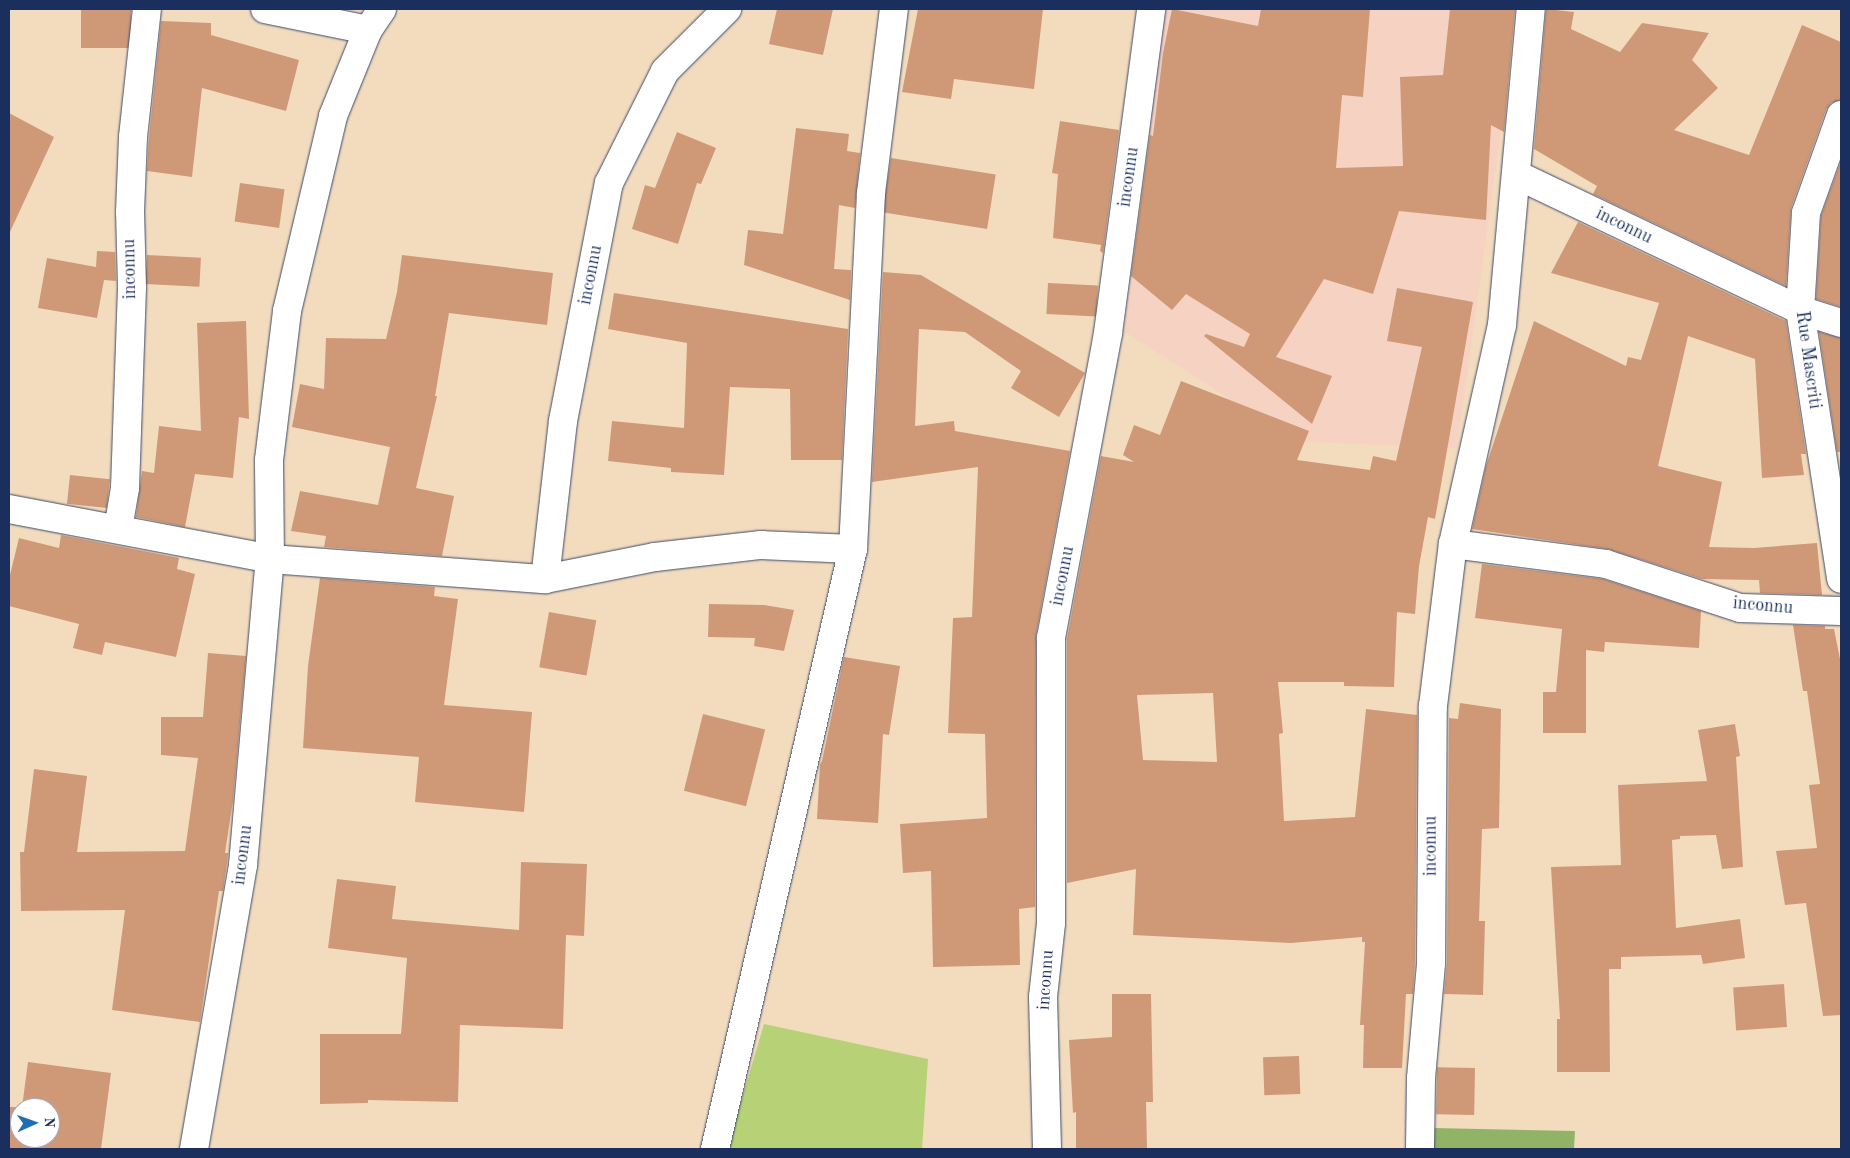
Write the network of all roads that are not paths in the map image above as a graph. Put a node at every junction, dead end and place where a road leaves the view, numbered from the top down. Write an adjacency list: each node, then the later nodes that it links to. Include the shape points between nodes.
1 (146, 9): 13 (street, inconnu, via 133,137 125,488)
2 (265, 9): 7 (street, inconnu)
3 (727, 9): 17 (street, inconnu, via 665,72 609,183 563,421)
4 (894, 9): 15 (street, via 871,193)
5 (1151, 9): 22 (street, inconnu, via 1108,333 1051,638 1051,923 1043,997)
6 (1531, 9): 9 (street, inconnu)
7 (375, 19): 16 (street, inconnu, via 333,116 287,311 269,460)
8 (1841, 115): 10 (street, Rue Mascriti, via 1806,213)
9 (1517, 175): 10 (street, inconnu); 14 (street, inconnu, via 1502,325)
10 (1800, 310): 11 (street, inconnu); 18 (street, Rue Mascriti)
11 (1841, 323)
12 (9, 509): 13 (street)
13 (118, 529): 16 (street)
14 (1453, 544): 19 (street, inconnu, via 1606,564 1740,608); 23 (street, inconnu, via 1433,706 1431,964 1421,1078)
15 (854, 549): 17 (street, via 761,545 656,557); 21 (street)
16 (270, 558): 17 (street); 20 (street, inconnu, via 243,865)
17 (545, 579)
18 (1841, 579)
19 (1841, 611)
20 (194, 1149)
21 (715, 1149)
22 (1047, 1149)
23 (1420, 1149)

